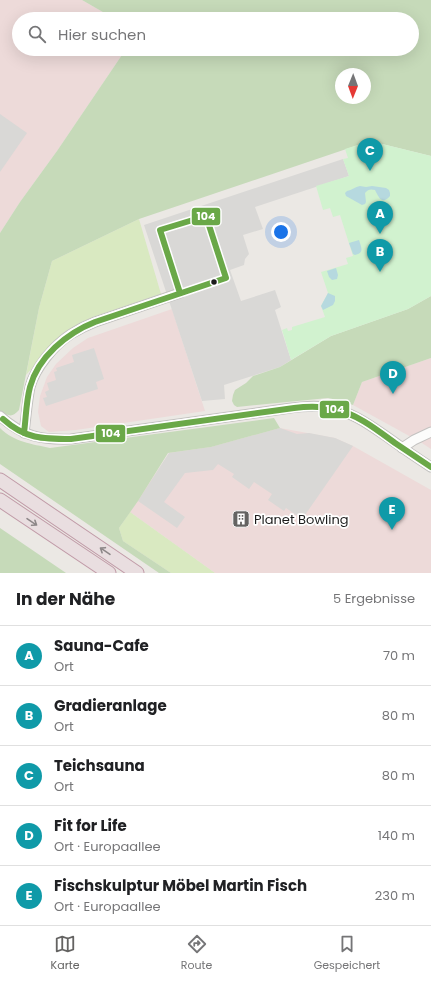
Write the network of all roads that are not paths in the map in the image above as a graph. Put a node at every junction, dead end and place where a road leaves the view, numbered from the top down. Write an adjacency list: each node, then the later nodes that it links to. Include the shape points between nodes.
1 (180, 293): 4 (street, via 95,322 60,343 41,366 30,387)
2 (0, 416): 4 (street)
3 (431, 432): 5 (street)
4 (24, 433): 5 (street, via 47,439 71,439 284,408 315,406 352,414)
5 (402, 448): 6 (street)
6 (431, 467)
7 (0, 480): 10 (highway, one-way to 7)
8 (0, 500): 9 (highway, one-way to 9)
9 (109, 573)
10 (137, 573)

